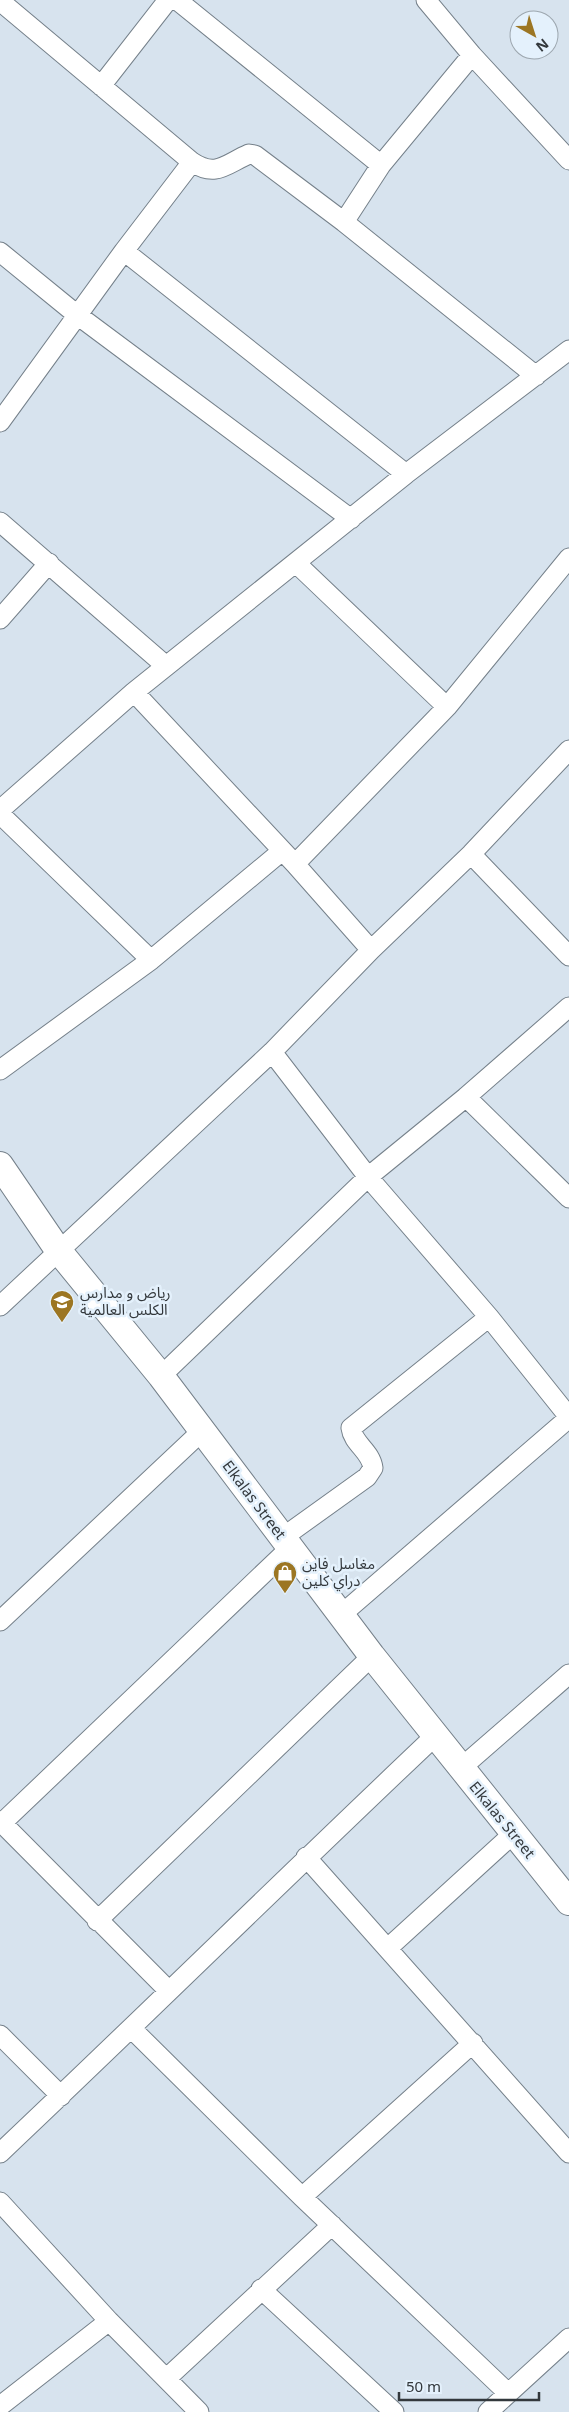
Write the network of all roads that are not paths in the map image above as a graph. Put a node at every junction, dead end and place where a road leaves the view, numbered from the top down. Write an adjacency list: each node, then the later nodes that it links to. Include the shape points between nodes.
1 (168, 0): 6 (street)
2 (177, 0): 9 (street)
3 (0, 1): 6 (street)
4 (435, 4): 5 (street)
5 (472, 55): 7 (street); 9 (street)
6 (101, 86): 8 (street)
7 (569, 160)
8 (192, 162): 10 (street, via 203,170 213,171 249,154 255,155); 11 (street)
9 (381, 165): 10 (street)
10 (344, 222): 15 (street)
11 (124, 251): 13 (street); 17 (street)
12 (0, 252): 13 (street)
13 (76, 314): 16 (street); 18 (street)
14 (568, 351): 15 (street)
15 (536, 376): 17 (street)
16 (0, 422)
17 (406, 474): 18 (street)
18 (351, 519): 22 (street)
19 (0, 522): 21 (street)
20 (569, 558): 26 (street)
21 (49, 563): 23 (street); 24 (street)
22 (296, 563): 24 (street); 26 (street)
23 (0, 620)
24 (166, 666): 25 (street)
25 (134, 692): 28 (street); 30 (street)
26 (447, 708): 30 (street)
27 (569, 750): 29 (street)
28 (0, 812): 33 (street)
29 (472, 854): 31 (street); 32 (street)
30 (289, 857): 31 (street); 33 (street)
31 (371, 950): 35 (street)
32 (569, 956)
33 (151, 960): 36 (street)
34 (569, 1007): 37 (street)
35 (272, 1052): 39 (street); 41 (street)
36 (0, 1070)
37 (466, 1098): 39 (street); 40 (street)
38 (0, 1165): 41 (street, Elkalas Street)
39 (368, 1178): 43 (street); 44 (street)
40 (567, 1191)
41 (58, 1250): 42 (street); 44 (street, Elkalas Street)
42 (0, 1306)
43 (489, 1317): 45 (street); 47 (street, via 351,1428 352,1434 372,1458 373,1468)
44 (161, 1376): 46 (street, Elkalas Street)
45 (569, 1418): 48 (street)
46 (202, 1431): 47 (street, Elkalas Street); 49 (street)
47 (286, 1543): 48 (street, Elkalas Street); 54 (street)
48 (342, 1614): 50 (street, Elkalas Street)
49 (0, 1622)
50 (372, 1656): 52 (street, Elkalas Street); 58 (street)
51 (569, 1674): 53 (street)
52 (435, 1736): 53 (street, Elkalas Street); 56 (street)
53 (461, 1768): 55 (street, Elkalas Street)
54 (1, 1823): 58 (street)
55 (513, 1834): 57 (street, Elkalas Street); 59 (street)
56 (306, 1858): 59 (street); 60 (street)
57 (569, 1902)
58 (97, 1921): 60 (street)
59 (388, 1948): 63 (street)
60 (169, 1991): 61 (street)
61 (132, 2028): 64 (street); 67 (street)
62 (0, 2035): 64 (street)
63 (473, 2043): 66 (street); 67 (street)
64 (61, 2096): 65 (street)
65 (0, 2153)
66 (569, 2153)
67 (302, 2197): 69 (street)
68 (0, 2202): 71 (street)
69 (332, 2225): 70 (street); 74 (street)
70 (261, 2289): 73 (street); 77 (street)
71 (109, 2321): 73 (street); 75 (street)
72 (569, 2338): 74 (street)
73 (167, 2378): 76 (street)
74 (508, 2393): 78 (street)
75 (0, 2406)
76 (198, 2412)
77 (394, 2412)
78 (488, 2412)

